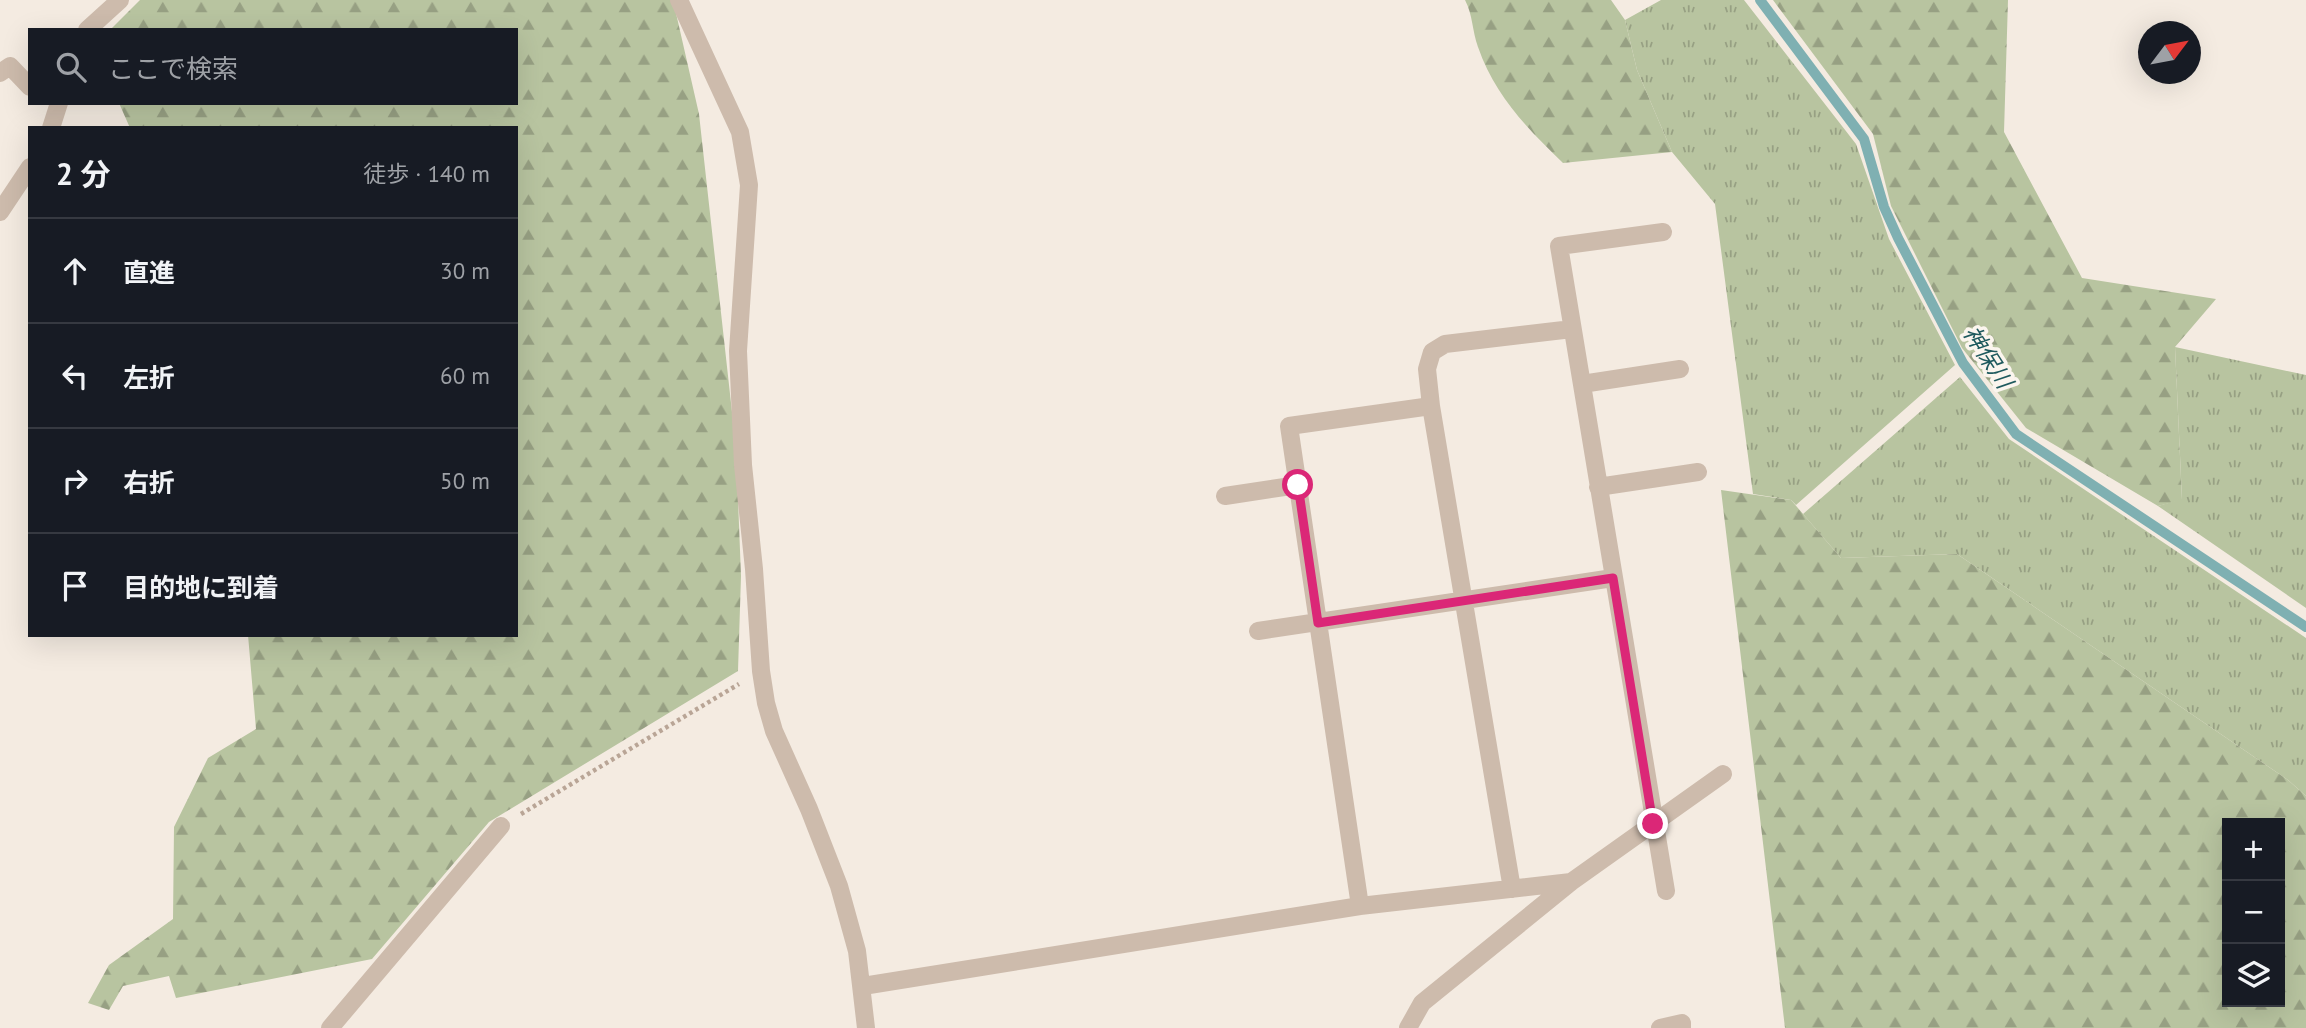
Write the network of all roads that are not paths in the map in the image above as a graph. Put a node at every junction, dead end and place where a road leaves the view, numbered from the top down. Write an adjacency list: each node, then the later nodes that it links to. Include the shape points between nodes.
1 (120, 0): 3 (street)
2 (679, 0): 28 (street, via 740,132 749,185 738,351 743,465 765,703 839,886)
3 (90, 28)
4 (0, 73): 5 (street, via 10,66)
5 (28, 85)
6 (28, 170): 7 (street)
7 (0, 212)
8 (1663, 232): 9 (street, via 1559,246)
9 (1572, 329): 11 (street); 12 (street, via 1445,344 1432,352 1427,369)
10 (1680, 369): 11 (street)
11 (1582, 384): 15 (street)
12 (1431, 406): 14 (street, via 1289,426); 18 (street)
13 (1698, 472): 15 (street)
14 (1298, 485): 16 (street); 19 (street)
15 (1598, 487): 17 (street)
16 (1225, 496)
17 (1613, 578): 18 (street); 22 (street)
18 (1464, 601): 19 (street); 25 (street)
19 (1318, 623): 20 (street); 27 (street)
20 (1258, 631)
21 (1723, 774): 22 (street)
22 (1653, 824): 24 (street); 26 (street)
23 (501, 826): 29 (street)
24 (1571, 882): 25 (street); 31 (street, via 1422,1003)
25 (1513, 889): 27 (street)
26 (1665, 891)
27 (1360, 906): 28 (street)
28 (863, 986): 30 (street)
29 (330, 1028)
30 (866, 1028)
31 (1408, 1028)
32 (1660, 1028): 33 (street, via 1682,1023)
33 (1682, 1028)

